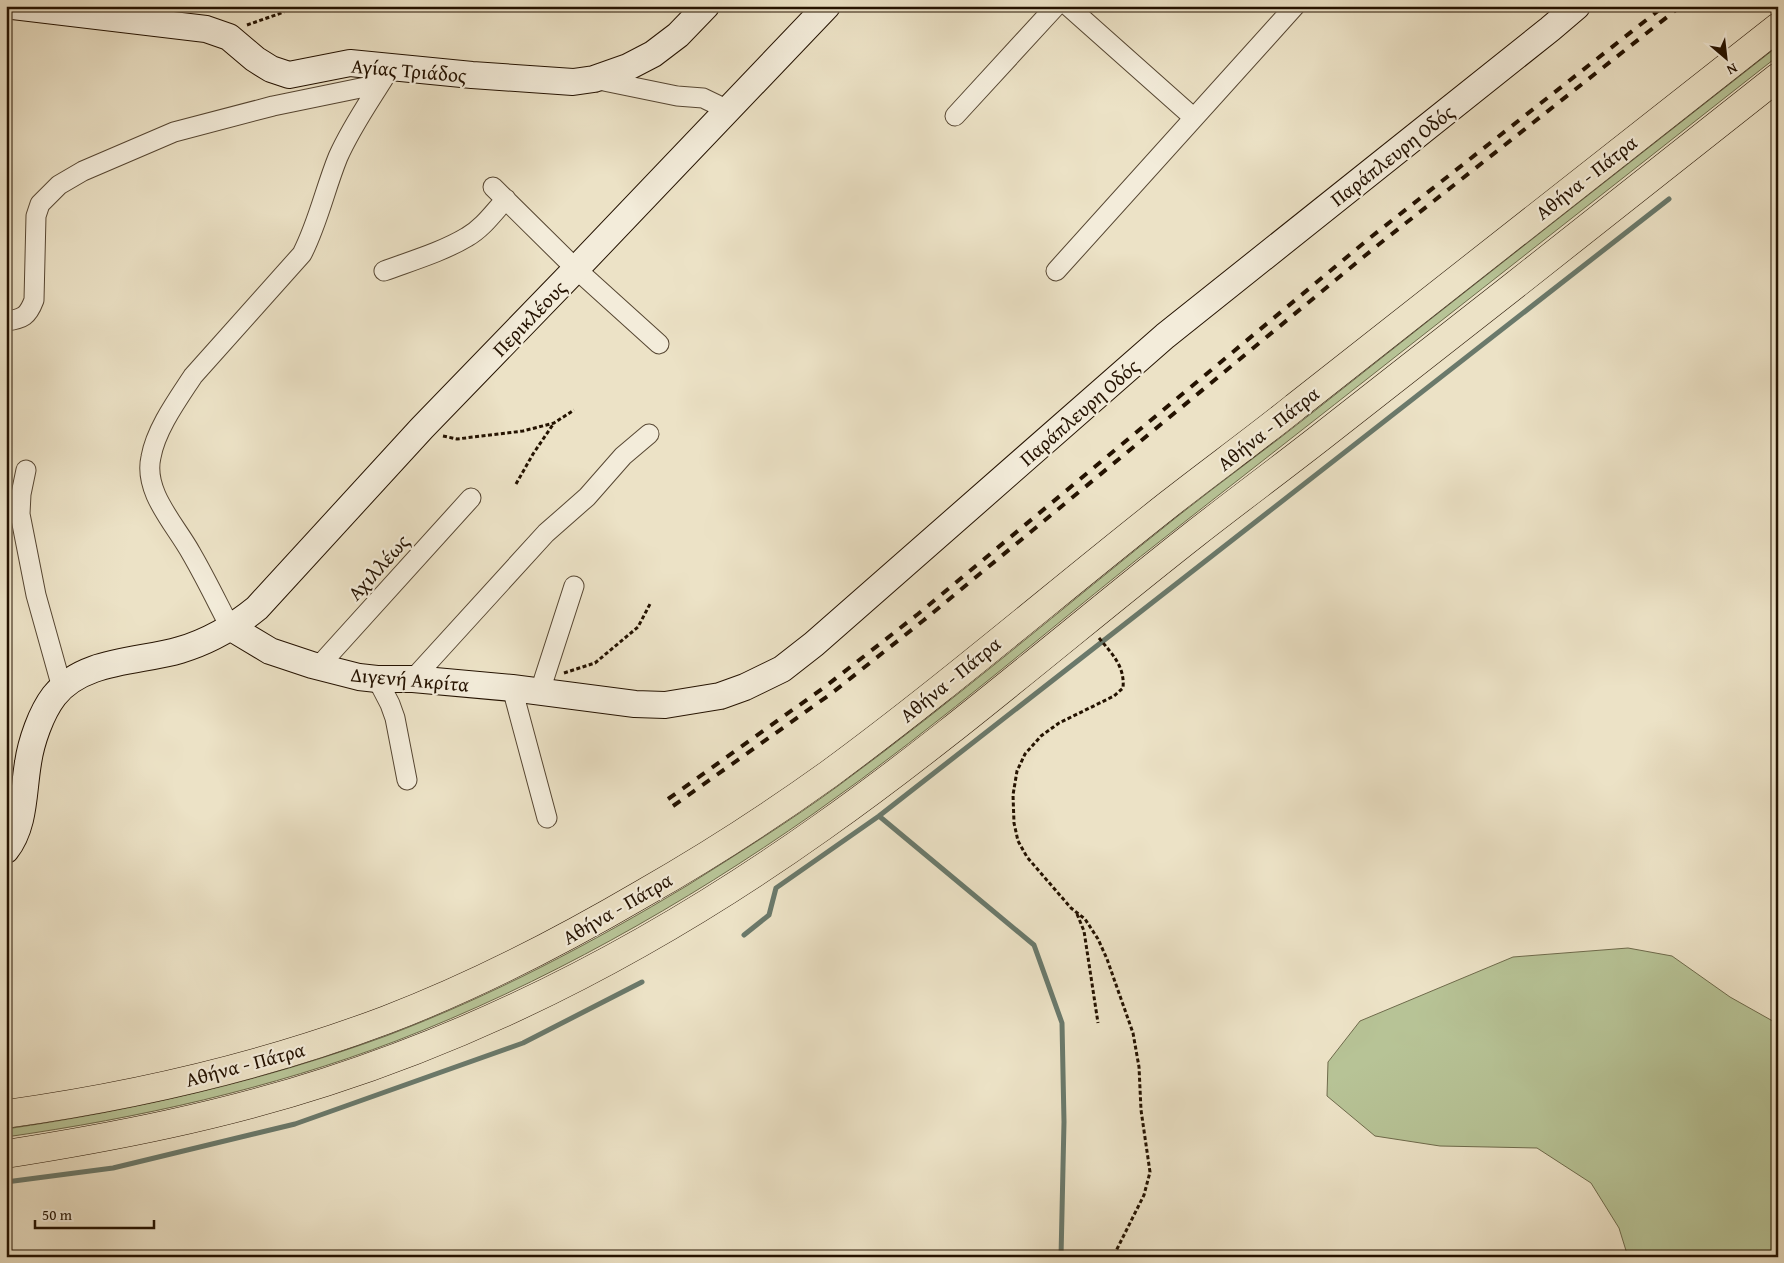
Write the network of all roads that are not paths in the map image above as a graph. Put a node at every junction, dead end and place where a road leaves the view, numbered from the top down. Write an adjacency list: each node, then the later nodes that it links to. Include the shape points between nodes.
1 (13, 6): 9 (main road, Αγίας Τριάδος, via 206,30 229,37 254,59 289,75 358,63)
2 (706, 6): 11 (main road, Αγίας Τριάδος, via 678,35 653,54)
3 (827, 6): 12 (main road, Περικλέους)
4 (1056, 6): 13 (street)
5 (1068, 6): 14 (street)
6 (1295, 6): 14 (street)
7 (1577, 6): 28 (main road, Παράπλευρη Οδός, via 1165,336 814,644 782,668 720,696 664,705 635,704)
8 (1778, 26): 34 (highway, Αθήνα - Πάτρα, via 1171,502 891,727 797,796 700,860 527,958 384,1020 309,1046 196,1078)
9 (385, 76): 11 (main road, Αγίας Τριάδος, via 547,82); 18 (street, via 174,132 83,171 59,185 40,204 36,216 34,300 31,308 19,319); 24 (street, via 346,139 302,254 193,376 156,439 150,457 153,486 161,505 190,550)
10 (1778, 77): 35 (highway, Αθήνα - Πάτρα, via 1196,533 916,758 820,828 718,895 543,994 394,1058 321,1084 205,1116)
11 (594, 79): 12 (street, via 703,98)
12 (728, 110): 15 (main road, Περικλέους)
13 (955, 116)
14 (1194, 118): 17 (street)
15 (576, 269): 16 (street, via 500,193 483,224 467,237); 19 (street); 24 (main road, Περικλέους, via 422,428 256,608)
16 (384, 271)
17 (1056, 271)
18 (6, 321)
19 (659, 344)
20 (649, 434): 27 (street, via 546,533)
21 (26, 470): 29 (street, via 20,514 36,595)
22 (471, 498): 25 (street, Αχιλλέως)
23 (574, 586): 28 (street)
24 (230, 627): 25 (main road, Διγενή Ακρίτα, via 270,651); 29 (main road, via 180,650 98,668)
25 (318, 667): 26 (main road, Διγενή Ακρίτα)
26 (377, 679): 27 (main road, Διγενή Ακρίτα); 31 (street, via 395,718)
27 (413, 679): 30 (main road, Διγενή Ακρίτα)
28 (542, 684): 30 (main road, Διγενή Ακρίτα)
29 (62, 688): 33 (main road, via 36,733 28,760 19,823)
30 (512, 688): 32 (street)
31 (407, 780)
32 (547, 818)
33 (6, 850)
34 (6, 1114)
35 (6, 1154)

